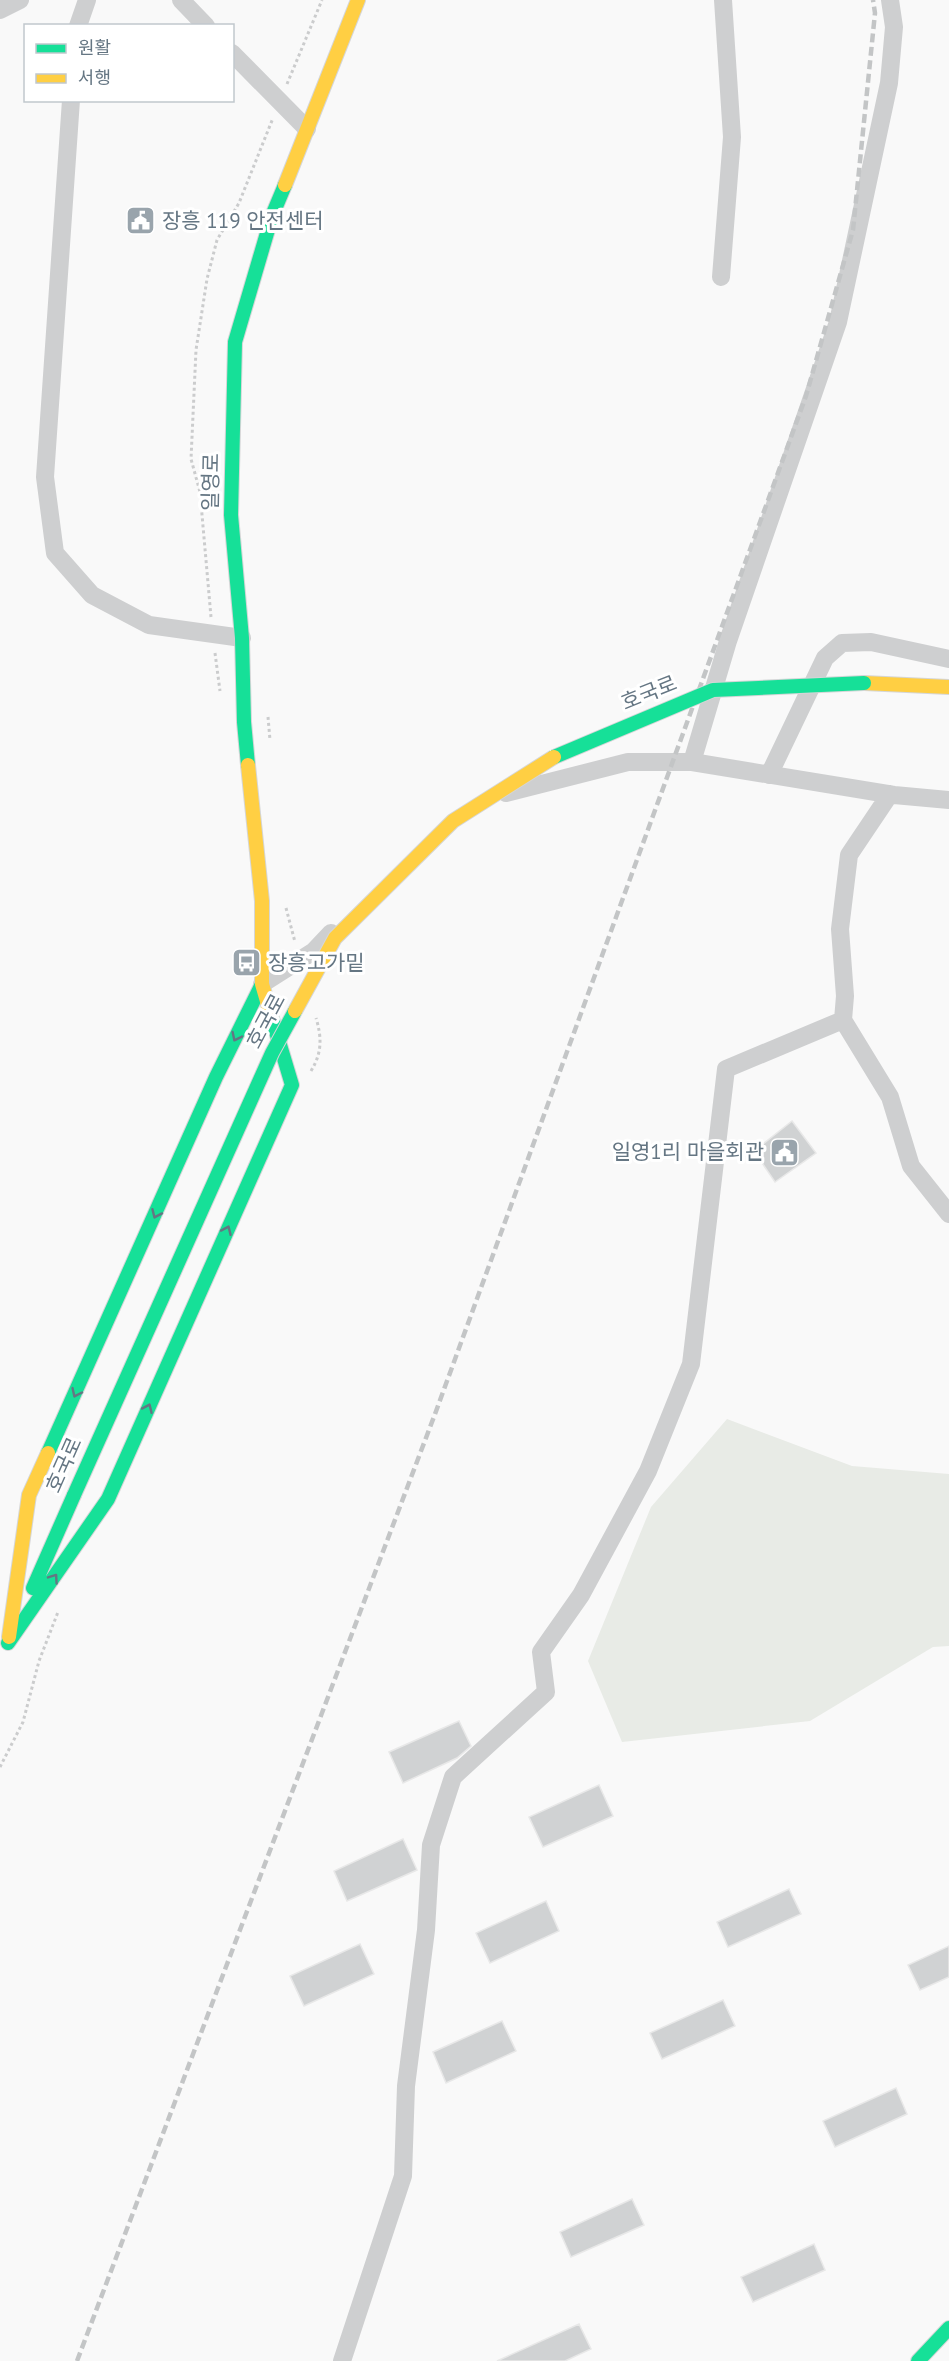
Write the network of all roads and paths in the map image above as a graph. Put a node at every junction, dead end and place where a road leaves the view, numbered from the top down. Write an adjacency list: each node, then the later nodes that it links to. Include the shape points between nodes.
1 (20, 0): 8 (street)
2 (87, 0): 9 (street)
3 (182, 0): 10 (street)
4 (322, 0): 12 (path)
5 (358, 0): 14 (main road, 일영로)
6 (723, 0): 15 (street, via 732,137)
7 (890, 0): 23 (street, via 894,27 889,83 838,322)
8 (0, 10)
9 (79, 24)
10 (204, 24)
11 (234, 55): 12 (street)
12 (280, 101): 14 (street); 16 (path, via 239,203 217,240 196,350 192,459 200,492)
13 (71, 102): 16 (street, via 45,477 55,553 92,595 149,625)
14 (307, 129): 17 (main road, 일영로, via 272,216 235,342 231,515)
15 (721, 277)
16 (213, 634): 17 (street); 20 (path)
17 (242, 638): 29 (main road, 일영로, via 244,722 262,901)
18 (949, 659): 24 (street, via 871,642 842,643 825,658)
19 (949, 687): 35 (main road, 호국로, bridge, via 864,683 713,690 561,752 453,821 335,938 272,1053)
20 (220, 692)
21 (267, 716): 22 (path)
22 (271, 751)
23 (692, 762): 24 (street); 28 (street, via 628,762 495,796 365,898 314,951)
24 (769, 775): 25 (street)
25 (890, 794): 26 (street); 31 (street, via 849,855 840,928)
26 (949, 800)
27 (285, 904): 28 (path)
28 (300, 959): 29 (street)
29 (261, 984): 35 (main road, one-way to 35, via 29,1496); 35 (main road, one-way to 29, via 108,1499 292,1085)
30 (315, 1015): 32 (path, via 321,1037 318,1060)
31 (843, 1020): 33 (street, via 891,1097 911,1166); 38 (street, via 726,1069 691,1364 648,1471 581,1595 541,1652 546,1692 453,1777 431,1845 426,1930 406,2085 403,2176)
32 (308, 1077)
33 (949, 1214)
34 (60, 1608): 36 (path, via 39,1661 23,1722)
35 (6, 1648)
36 (0, 1767)
37 (949, 2328): 39 (main road)
38 (342, 2361)
39 (918, 2361)

